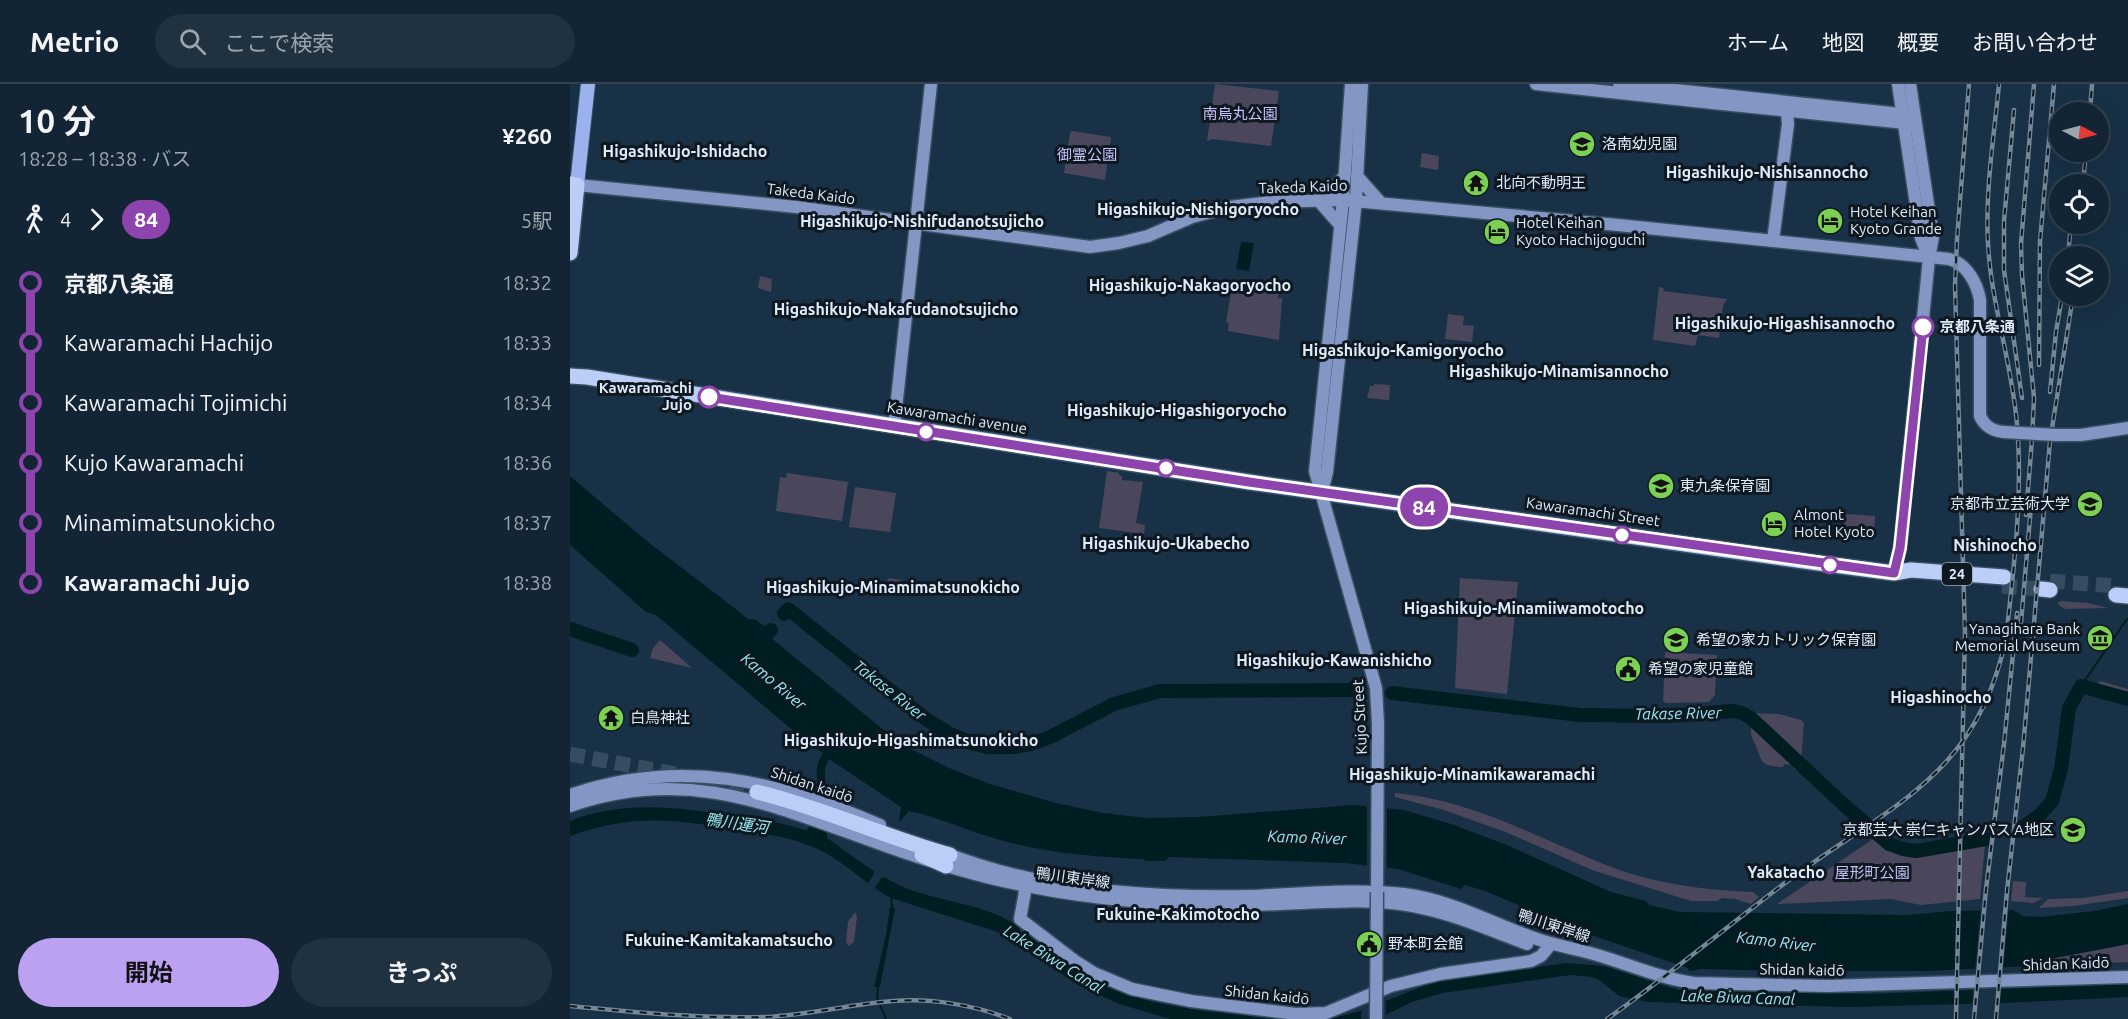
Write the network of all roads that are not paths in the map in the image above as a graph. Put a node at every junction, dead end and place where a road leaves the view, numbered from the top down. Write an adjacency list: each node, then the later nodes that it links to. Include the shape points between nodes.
1 (588, 84): 14 (main road)
2 (931, 84): 19 (street)
3 (1351, 84): 13 (street, Kujo Street)
4 (1362, 84): 12 (street, Kujo Street)
5 (1536, 84): 9 (street)
6 (1620, 84): 10 (street)
7 (1898, 84): 10 (street)
8 (1910, 84): 11 (street)
9 (1787, 112): 10 (street); 22 (street)
10 (1902, 118): 11 (street); 24 (street, via 1921,238)
11 (1915, 124): 24 (street, via 1933,237)
12 (1357, 176): 17 (street, Kujo Street); 18 (street)
13 (1344, 177): 15 (street); 16 (street, Kujo Street)
14 (574, 184): 19 (street, Takeda Kaido); 23 (highway)
15 (1318, 200): 16 (street, Takeda Kaido); 19 (street, Takeda Kaido, via 1230,207 1192,217 1148,236 1098,246); 21 (street)
16 (1342, 200): 17 (street, Takeda Kaido); 21 (street, Kujo Street)
17 (1356, 200): 18 (street, Takeda Kaido); 20 (street, Kujo Street)
18 (1380, 202): 20 (street); 22 (street, Takeda Kaido)
19 (916, 223): 28 (street)
20 (1353, 223): 30 (street, Kujo Street, via 1327,472)
21 (1340, 225): 30 (street, Kujo Street, via 1315,471)
22 (1773, 241): 24 (street, Takeda Kaido)
23 (570, 253)
24 (1929, 258): 29 (street, Takeda Kaido, bridge, via 1958,263 1969,273 1978,291 1978,412 1986,426 1994,431 2056,435); 31 (street, via 1900,548)
25 (570, 370): 27 (highway, Kawaramachi avenue / 24)
26 (570, 376): 27 (highway, Kawaramachi avenue / 24)
27 (587, 377): 28 (highway, Kawaramachi avenue / 24)
28 (894, 427): 30 (highway, Kawaramachi avenue / 24)
29 (2128, 428)
30 (1321, 493): 31 (highway, Kawaramachi Street / 24); 38 (street, Kujo Street, via 1374,677 1378,724)
31 (1894, 573): 32 (highway, Kawaramachi Street / 24, via 1910,579)
32 (2003, 582)
33 (757, 792): 36 (highway, via 834,816)
34 (570, 795): 36 (street, Shidan kaidō, via 649,777 735,779 861,817)
35 (570, 806): 36 (street, Shidan kaidō, via 655,788 719,793 809,817 888,847)
36 (948, 860): 37 (street, Shidan kaidō)
37 (1027, 882): 38 (street, 鴨川東岸線, via 1097,897 1235,905); 39 (street, Shidan kaidō, via 1020,919 1094,973 1154,994 1264,1011 1322,1014 1391,986 1440,974 1530,961)
38 (1377, 897): 39 (street, 鴨川東岸線, via 1493,926); 42 (street, Kujo Street, bridge)
39 (1549, 947): 40 (street, 鴨川東岸線)
40 (1602, 957): 41 (street, Shidan Kaidō, via 1675,979 1717,984 1837,986)
41 (2128, 977)
42 (1376, 1019)

